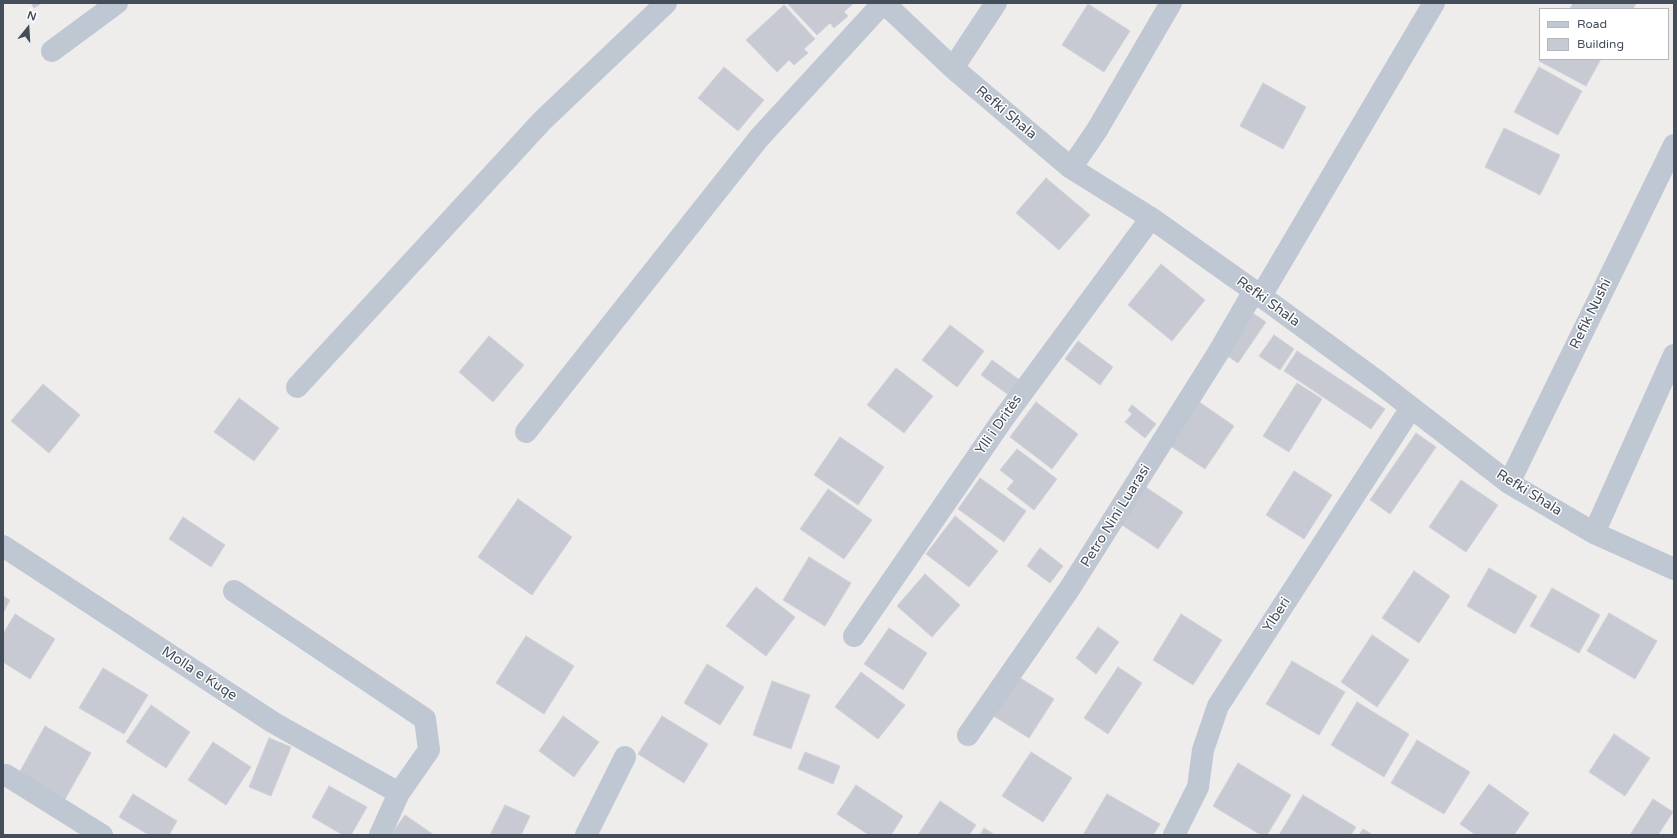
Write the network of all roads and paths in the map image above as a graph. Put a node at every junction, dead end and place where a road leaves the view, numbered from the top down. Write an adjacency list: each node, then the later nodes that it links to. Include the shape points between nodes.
1 (117, 3): 7 (street)
2 (666, 3): 14 (street, via 542,120)
3 (884, 3): 8 (street, Refki Shala); 16 (street, via 759,138)
4 (996, 3): 8 (street)
5 (1171, 3): 10 (street, via 1097,130)
6 (1434, 3): 12 (street, Petro Nini Luarasi)
7 (52, 51)
8 (953, 68): 10 (street, Refki Shala)
9 (1674, 145): 17 (street, Refik Nushi)
10 (1071, 168): 11 (street, Refki Shala)
11 (1151, 218): 12 (street, Refki Shala); 22 (street, Ylli i Dritës, via 1003,419)
12 (1257, 293): 15 (street, Refki Shala); 23 (street, Petro Nini Luarasi, via 1070,588)
13 (1674, 355): 18 (street)
14 (296, 387)
15 (1411, 408): 17 (street, Refki Shala); 30 (street, Ylberi, via 1218,706 1203,750 1198,787)
16 (526, 432)
17 (1509, 483): 18 (street, Refki Shala)
18 (1594, 533): 20 (street, Refki Shala)
19 (3, 546): 26 (street, Molla e Kuqe, via 274,723)
20 (1674, 569)
21 (234, 591): 26 (street, via 425,719 429,750)
22 (854, 636)
23 (968, 735)
24 (625, 757): 29 (street)
25 (6, 775): 27 (street)
26 (399, 792): 28 (street)
27 (102, 835)
28 (380, 835)
29 (586, 835)
30 (1174, 835)

